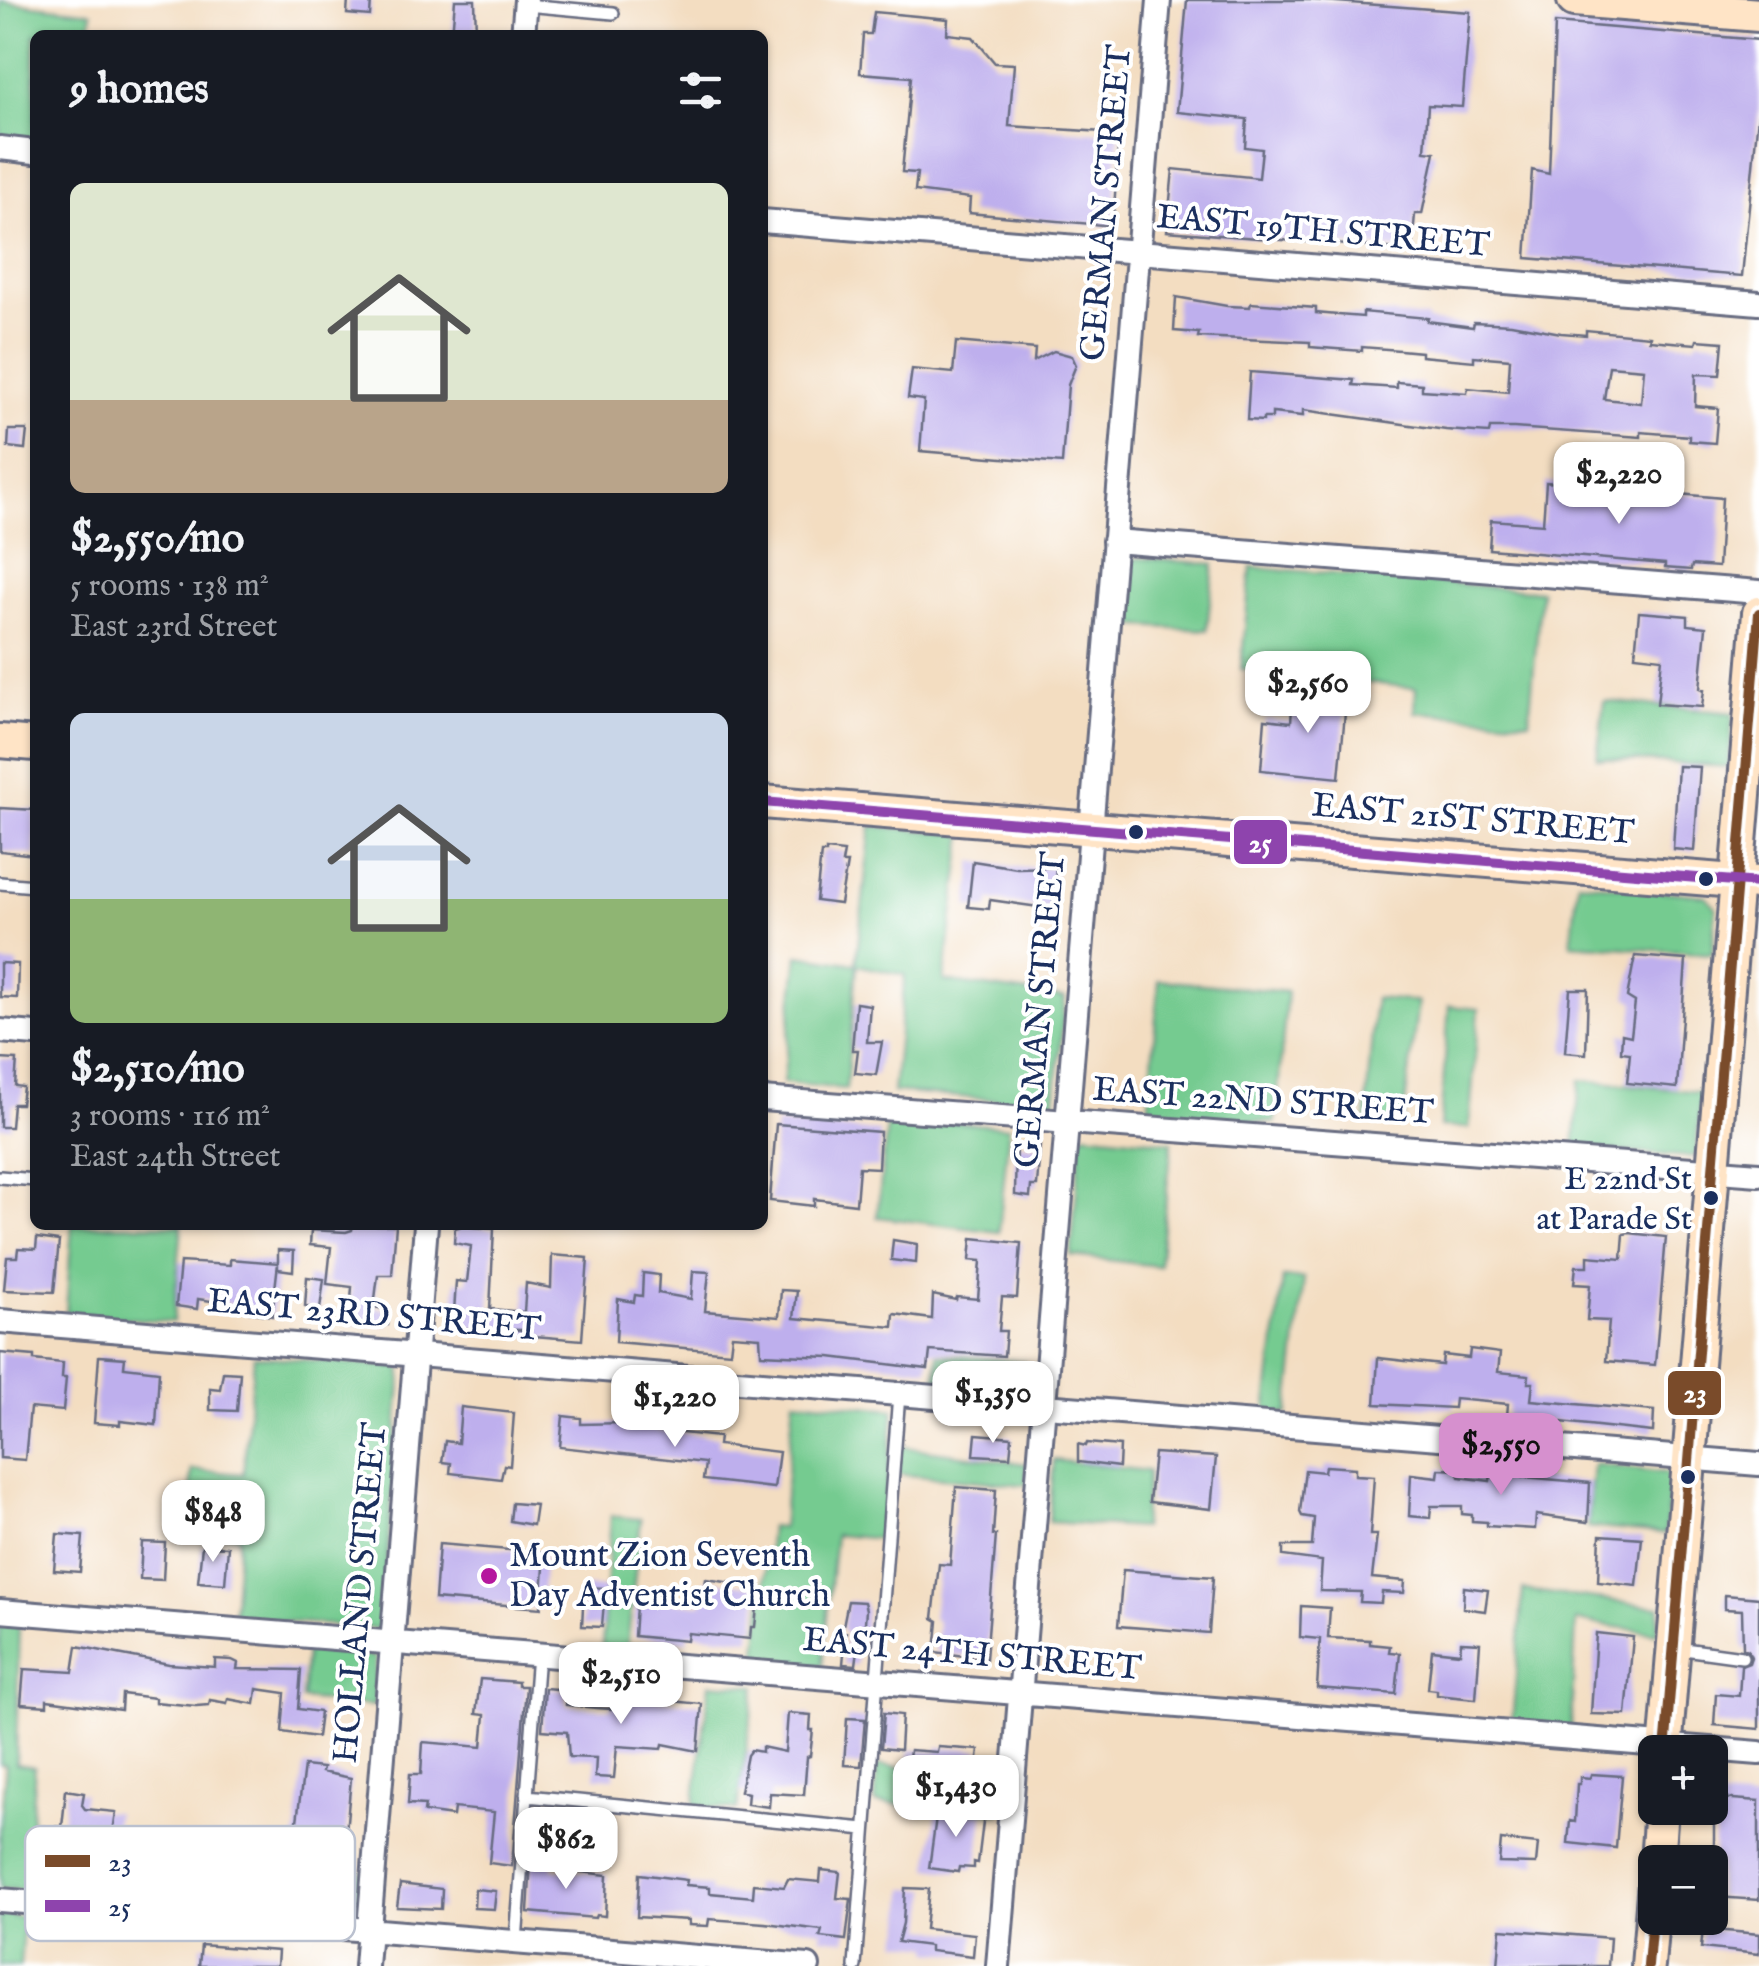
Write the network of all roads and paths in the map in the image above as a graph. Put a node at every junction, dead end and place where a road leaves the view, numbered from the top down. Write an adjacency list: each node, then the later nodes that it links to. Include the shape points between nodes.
1 (1159, 0): 10 (street, GERMAN STREET)
2 (1574, 0): 5 (main road)
3 (526, 3): 4 (lane); 6 (street)
4 (614, 13)
5 (1759, 15)
6 (524, 30)
7 (0, 148): 8 (street)
8 (30, 151)
9 (768, 221): 10 (street, EAST 19TH STREET)
10 (1138, 252): 11 (street, EAST 19TH STREET); 12 (street, GERMAN STREET)
11 (1759, 303)
12 (1114, 541): 13 (street); 18 (street, GERMAN STREET)
13 (1759, 592)
14 (1759, 614): 19 (main road)
15 (0, 741): 16 (main road)
16 (30, 744)
17 (768, 802): 18 (main road, EAST 21ST STREET)
18 (1091, 829): 19 (main road, EAST 21ST STREET); 25 (street, GERMAN STREET)
19 (1748, 882): 26 (main road)
20 (0, 883): 21 (lane)
21 (30, 886)
22 (0, 1031): 23 (street)
23 (30, 1034)
24 (768, 1099): 25 (street, EAST 22ND STREET)
25 (1066, 1122): 26 (street, EAST 22ND STREET); 34 (street, GERMAN STREET)
26 (1713, 1170): 27 (street, EAST 22ND STREET); 35 (main road)
27 (1759, 1174)
28 (0, 1177): 29 (lane)
29 (30, 1180)
30 (426, 1230): 32 (street, HOLLAND STREET)
31 (0, 1322): 32 (street, EAST 23RD STREET)
32 (415, 1354): 33 (street, EAST 23RD STREET); 38 (street, HOLLAND STREET)
33 (900, 1394): 34 (street, EAST 23RD STREET); 42 (lane)
34 (1044, 1406): 35 (street, EAST 23RD STREET); 43 (street, GERMAN STREET)
35 (1690, 1458): 36 (street, EAST 23RD STREET); 39 (main road)
36 (1759, 1464)
37 (0, 1610): 38 (street, EAST 24TH STREET)
38 (392, 1643): 40 (street, EAST 24TH STREET); 53 (street, HOLLAND STREET)
39 (1674, 1648): 41 (lane); 44 (main road)
40 (538, 1654): 42 (street, EAST 24TH STREET); 48 (lane)
41 (1742, 1657)
42 (876, 1682): 43 (street, EAST 24TH STREET); 49 (lane)
43 (1020, 1694): 45 (street, EAST 24TH STREET); 60 (street, GERMAN STREET)
44 (1667, 1735)
45 (1638, 1747)
46 (1728, 1752): 47 (street, EAST 24TH STREET)
47 (1759, 1753)
48 (527, 1796): 49 (lane); 55 (lane)
49 (865, 1828): 59 (lane)
50 (0, 1900): 51 (street)
51 (25, 1902)
52 (355, 1929): 53 (street)
53 (368, 1930): 55 (street); 57 (street, HOLLAND STREET)
54 (1651, 1935): 61 (main road)
55 (516, 1942): 56 (street)
56 (674, 1960): 58 (street)
57 (366, 1966)
58 (808, 1966)
59 (855, 1966)
60 (998, 1966)
61 (1648, 1966)

